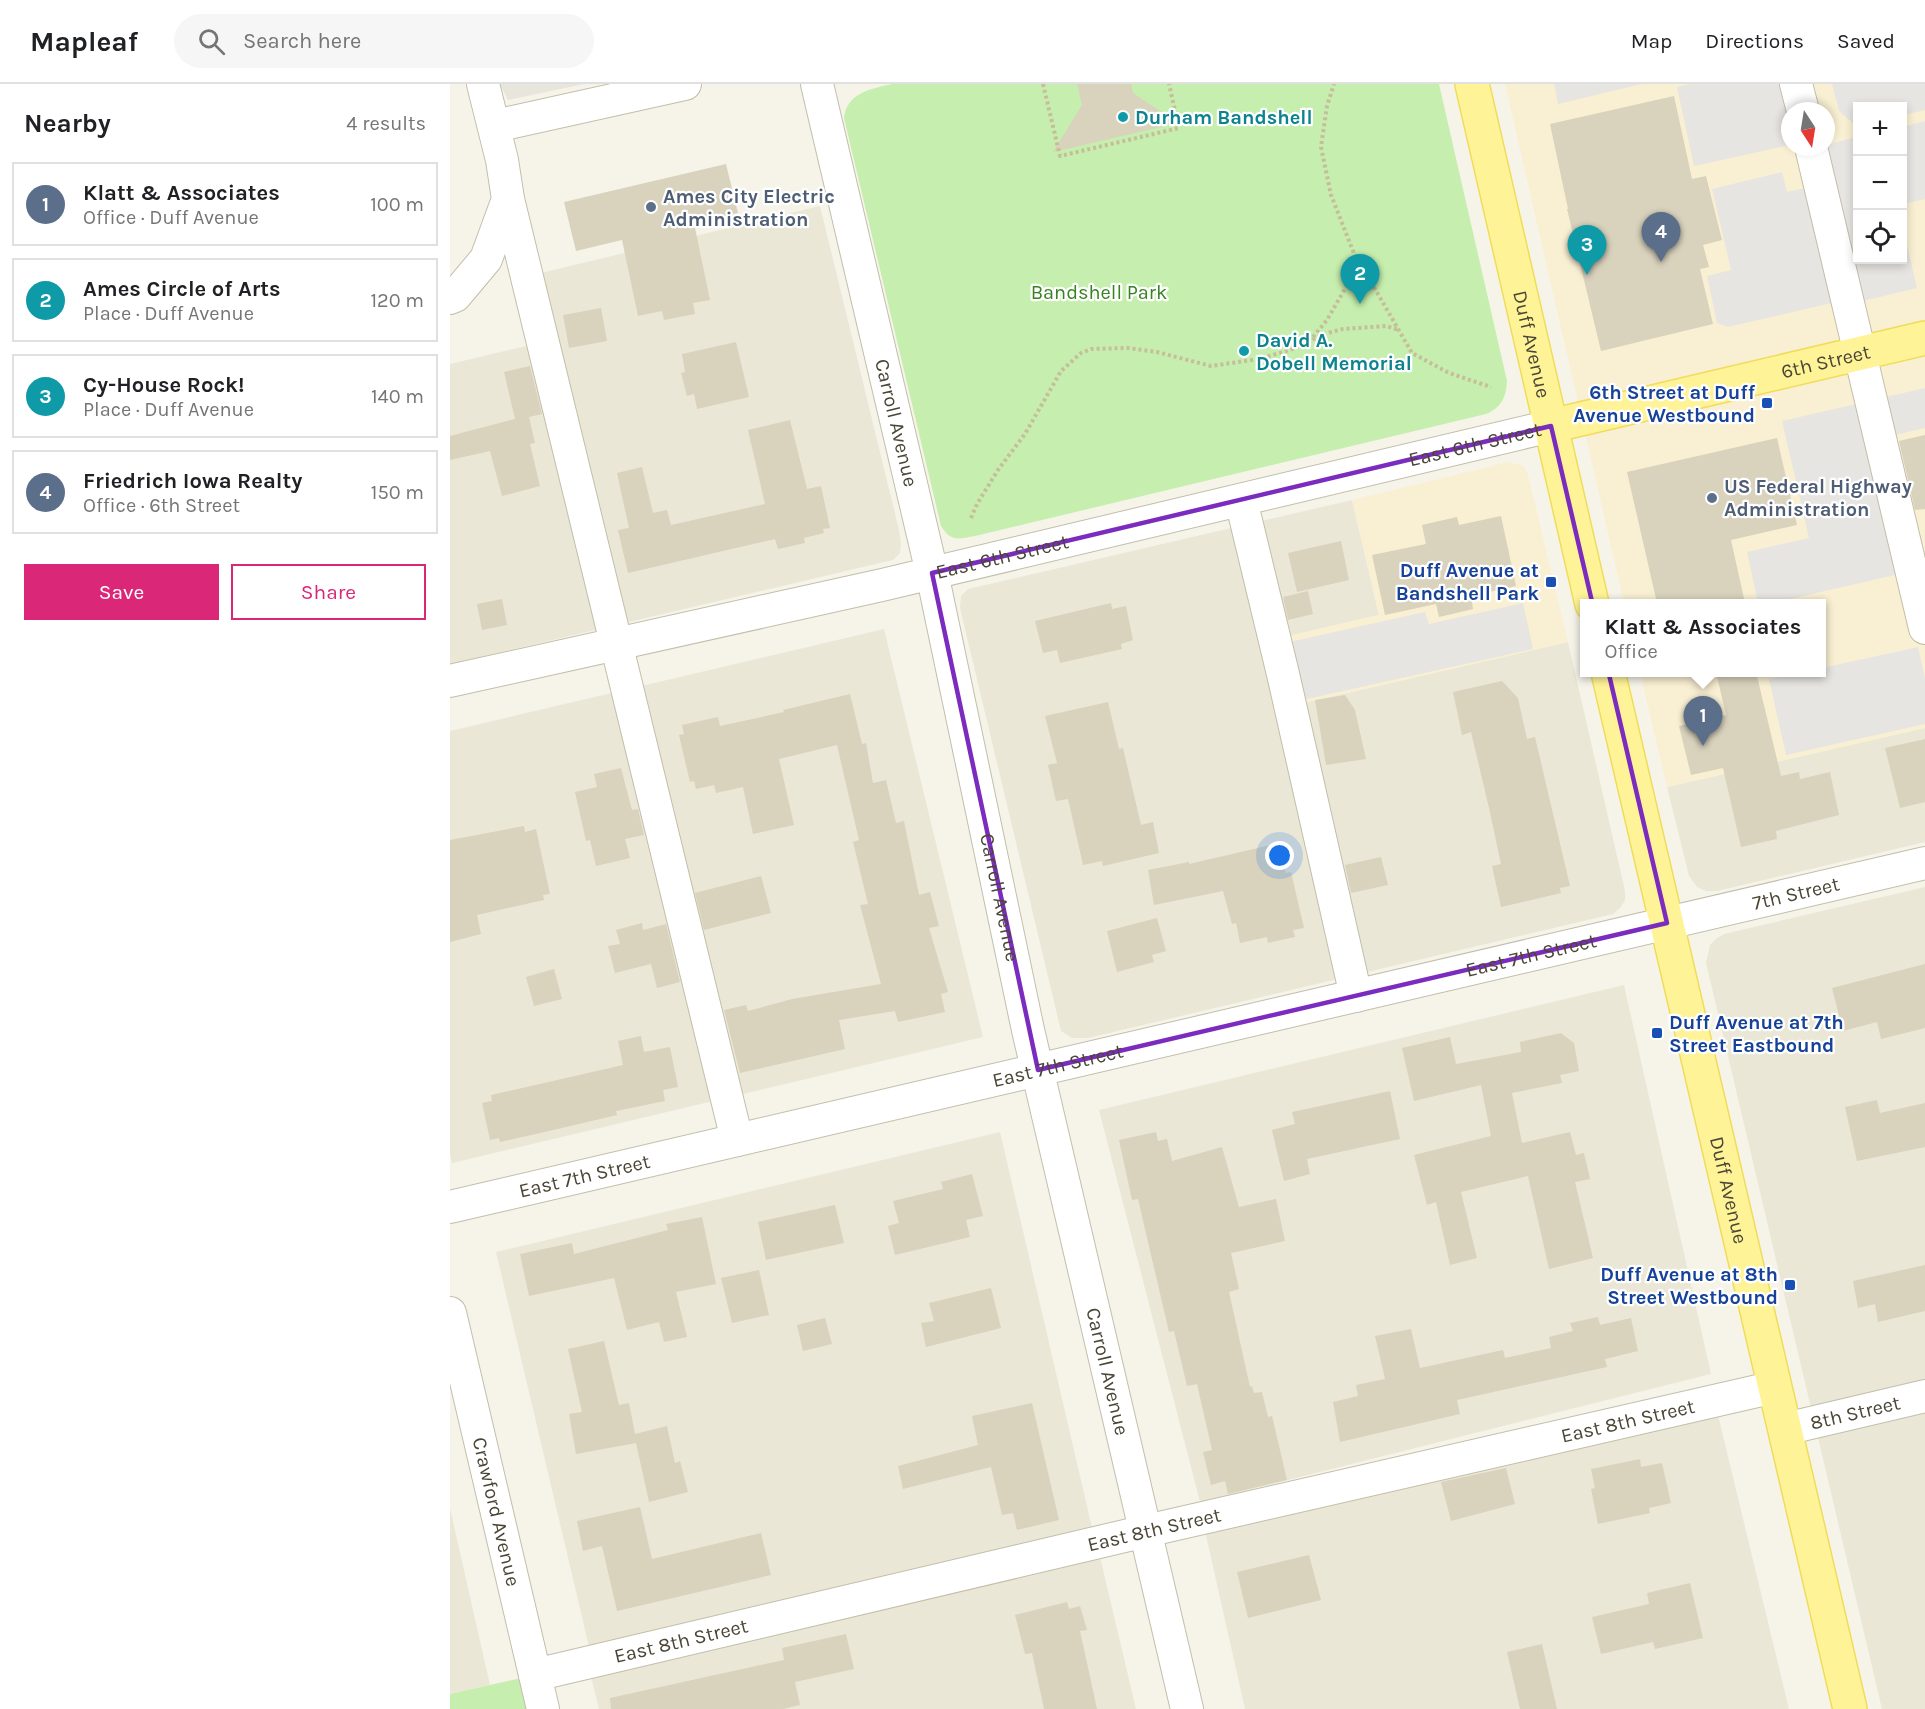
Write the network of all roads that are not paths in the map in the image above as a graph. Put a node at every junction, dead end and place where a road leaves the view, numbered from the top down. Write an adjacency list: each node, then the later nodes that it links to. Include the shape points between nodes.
1 (483, 84): 7 (street)
2 (685, 84): 7 (street)
3 (817, 84): 15 (street, Carroll Avenue)
4 (1472, 84): 13 (main road, Duff Avenue)
5 (1796, 84): 6 (street)
6 (1801, 102)
7 (495, 126): 9 (street)
8 (1813, 156): 12 (street)
9 (508, 199): 10 (street, via 486,258); 18 (street)
10 (450, 298)
11 (1925, 338): 12 (main road, 6th Street)
12 (1861, 354): 13 (main road, 6th Street); 17 (street)
13 (1551, 426): 14 (street, East 6th Street); 16 (main road, Duff Avenue)
14 (1241, 500): 15 (street, East 6th Street); 23 (street)
15 (932, 573): 18 (street, East 6th Street); 24 (street, Carroll Avenue)
16 (1591, 599)
17 (1925, 628)
18 (617, 644): 20 (street, East 6th Street); 25 (street)
19 (1609, 677): 22 (main road, Duff Avenue)
20 (450, 681)
21 (1925, 863): 22 (street, 7th Street)
22 (1667, 923): 23 (street, East 7th Street); 28 (main road, Duff Avenue)
23 (1356, 996): 24 (street, East 7th Street)
24 (1038, 1070): 25 (street, East 7th Street); 31 (street, Carroll Avenue)
25 (737, 1140): 26 (street, East 7th Street)
26 (450, 1207)
27 (450, 1313): 32 (street, Crawford Avenue)
28 (1775, 1387): 30 (main road, Duff Avenue); 31 (street, East 8th Street)
29 (1925, 1396): 30 (street, 8th Street)
30 (1785, 1429): 35 (main road, Duff Avenue)
31 (1146, 1532): 32 (street, East 8th Street); 34 (street, Carroll Avenue)
32 (535, 1675): 33 (street, Crawford Avenue)
33 (543, 1709)
34 (1187, 1709)
35 (1850, 1709)

